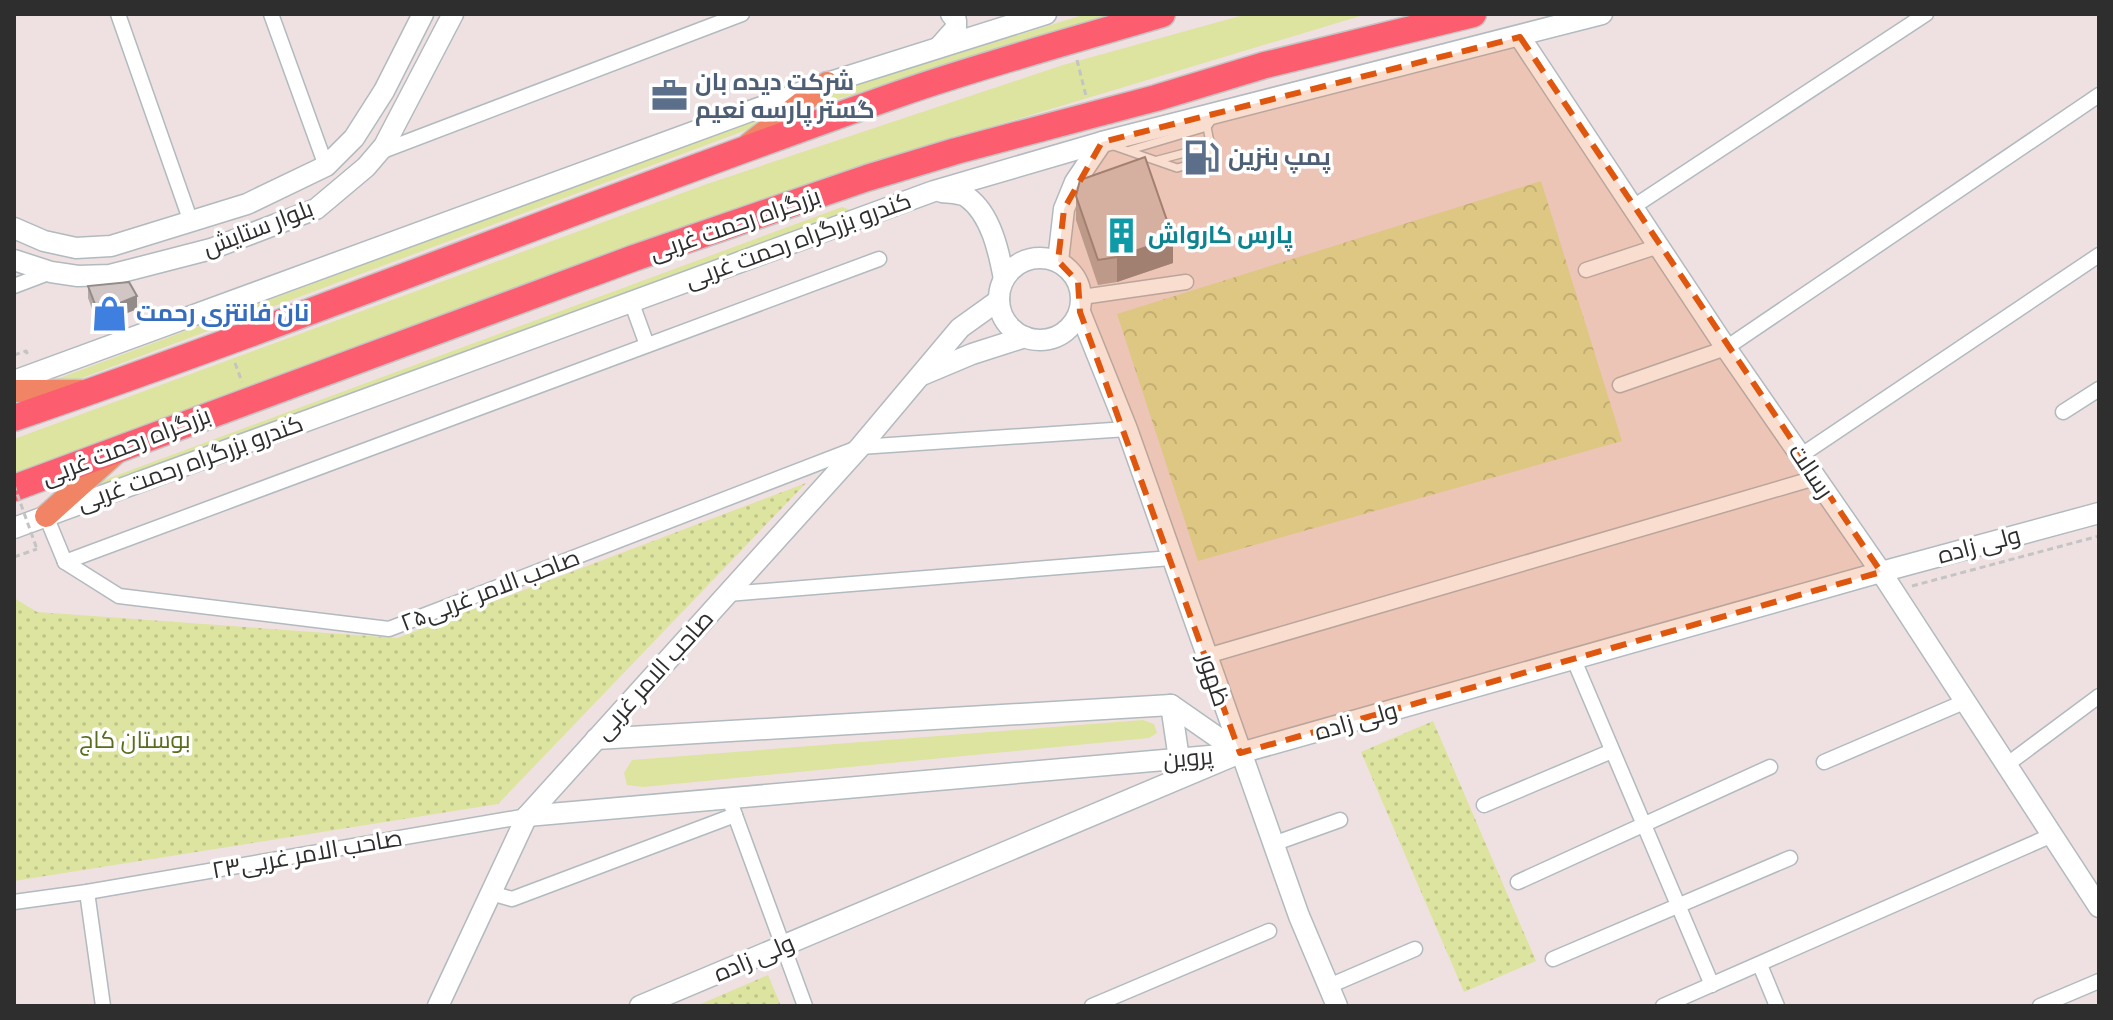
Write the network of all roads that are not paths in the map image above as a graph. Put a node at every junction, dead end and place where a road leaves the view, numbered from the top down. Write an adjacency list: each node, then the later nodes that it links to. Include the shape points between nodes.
1 (118, 14): 31 (street)
2 (271, 14): 26 (street)
3 (742, 14): 24 (street)
4 (951, 14): 16 (street, via 956,28)
5 (1046, 14): 13 (street)
6 (1162, 14): 22 (highway, via 902,93)
7 (1433, 14): 14 (highway)
8 (1473, 14): 14 (highway, بزرگراه رحمت غربی)
9 (1602, 14): 15 (street, کندرو بزرگراه رحمت غربی)
10 (1926, 14): 29 (street)
11 (454, 15): 24 (street, بلوار ستایش)
12 (418, 17): 26 (street, بلوار ستایش, via 384,91 354,138)
13 (1014, 19): 16 (street)
14 (1386, 35): 60 (highway, بزرگراه رحمت غربی, via 867,178)
15 (1520, 37): 19 (street, کندرو بزرگراه رحمت غربی); 29 (street, رسالت)
16 (940, 46): 17 (street)
17 (827, 83): 22 (main road); 52 (street)
18 (2099, 95): 49 (street)
19 (1212, 120): 20 (street, کندرو بزرگراه رحمت غربی); 21 (lane); 23 (lane)
20 (1102, 142): 23 (lane); 28 (street, کندرو بزرگراه رحمت غربی); 37 (street, via 1064,209)
21 (1211, 146): 25 (lane); 25 (lane, via 1213,158 1177,168)
22 (739, 151): 55 (highway)
23 (1128, 151): 25 (lane)
24 (380, 152): 30 (street, بلوار ستایش)
25 (1156, 160)
26 (326, 166): 27 (street, بلوار ستایش)
27 (296, 180): 30 (street); 31 (street, بلوار ستایش, via 247,204)
28 (934, 191): 40 (street, via 966,196 983,214); 44 (street, کندرو بزرگراه رحمت غربی)
29 (1633, 207): 33 (street, رسالت)
30 (311, 211): 39 (street, بلوار ستایش, via 155,265 110,275)
31 (191, 222): 32 (street, بلوار ستایش, via 88,248 44,241)
32 (14, 228)
33 (1659, 246): 38 (street); 49 (street, رسالت)
34 (2099, 255): 62 (street)
35 (879, 259): 48 (street)
36 (14, 260): 39 (street, بلوار ستایش)
37 (1058, 261): 40 (street, via 1027,259); 45 (street, via 1078,282)
38 (1586, 270)
39 (51, 272): 42 (street)
40 (1004, 279): 43 (street)
41 (1186, 282): 45 (street)
42 (14, 286)
43 (999, 300): 46 (street, via 1006,322); 51 (street, صاحب الامر غربی, via 960,328)
44 (631, 301): 48 (street); 66 (street, کندرو بزرگراه رحمت غربی)
45 (1081, 304): 47 (street, via 1072,325); 50 (street, ظهور)
46 (1025, 337): 47 (street); 51 (street)
47 (1046, 340): 50 (street)
48 (647, 345): 69 (street)
49 (1726, 348): 53 (street); 62 (street, رسالت)
50 (1094, 353): 59 (street, ظهور)
51 (918, 376): 61 (street, صاحب الامر غربی)
52 (14, 381)
53 (1620, 385)
54 (2099, 389): 57 (street)
55 (95, 390): 56 (main road); 58 (highway)
56 (14, 391)
57 (2063, 412)
58 (14, 418)
59 (1127, 429): 61 (street, صاحب الامر غربی۲۵); 68 (street, ظهور)
60 (124, 446): 64 (highway, بزرگراه رحمت غربی); 66 (main road)
61 (860, 447): 69 (street, صاحب الامر غربی۲۵, via 389,629 119,596); 71 (street, صاحب الامر غربی)
62 (1800, 456): 63 (street, رسالت)
63 (1815, 478): 70 (street, رسالت); 72 (street)
64 (14, 486)
65 (2099, 513): 70 (street, ولی زاده)
66 (46, 516): 67 (street, کندرو بزرگراه رحمت غربی); 69 (street)
67 (14, 528)
68 (1171, 558): 71 (street); 72 (street, ظهور)
69 (65, 562)
70 (1881, 572): 73 (street, ولی زاده); 75 (street, رسالت)
71 (728, 594): 77 (street, صاحب الامر غربی)
72 (1207, 656): 79 (street, ظهور)
73 (1574, 660): 78 (street); 79 (street, ولی زاده)
74 (2099, 696): 82 (street)
75 (1964, 702): 81 (street); 82 (street, رسالت)
76 (1171, 705): 77 (street); 79 (street, پروین); 80 (street)
77 (596, 739): 86 (street, صاحب الامر غربی)
78 (1612, 751): 84 (street); 88 (street)
79 (1240, 753): 80 (street, پروین); 90 (street, ظهور); 99 (street, ولی زاده)
80 (1179, 759): 85 (street, پروین)
81 (1824, 762)
82 (2005, 766): 89 (street, رسالت)
83 (1770, 767): 88 (street)
84 (1484, 805)
85 (732, 806): 86 (street, پروین); 94 (street, via 512,899); 99 (street)
86 (527, 816): 93 (street, صاحب الامر غربی۲۳); 94 (street, صاحب الامر غربی)
87 (1340, 820): 90 (street)
88 (1644, 825): 92 (street); 96 (street)
89 (2050, 836): 97 (street, رسالت); 102 (street)
90 (1273, 844): 105 (street, ظهور)
91 (1790, 858): 96 (street)
92 (1518, 882)
93 (87, 892): 95 (street, صاحب الامر غربی۲۳); 106 (street)
94 (491, 893): 107 (street, صاحب الامر غربی)
95 (14, 902)
96 (1679, 907): 101 (street); 104 (street)
97 (2099, 907)
98 (1269, 931): 110 (street)
99 (782, 946): 108 (street, ولی زاده); 109 (street)
100 (1415, 949): 105 (street)
101 (1553, 959)
102 (1760, 965): 104 (street); 113 (street)
103 (2099, 981): 114 (street)
104 (1712, 985): 112 (street)
105 (1329, 986): 111 (street, ظهور)
106 (103, 1006)
107 (438, 1006)
108 (640, 1006)
109 (805, 1006)
110 (1092, 1006)
111 (1337, 1006)
112 (1663, 1006)
113 (1777, 1006)
114 (2040, 1006)

